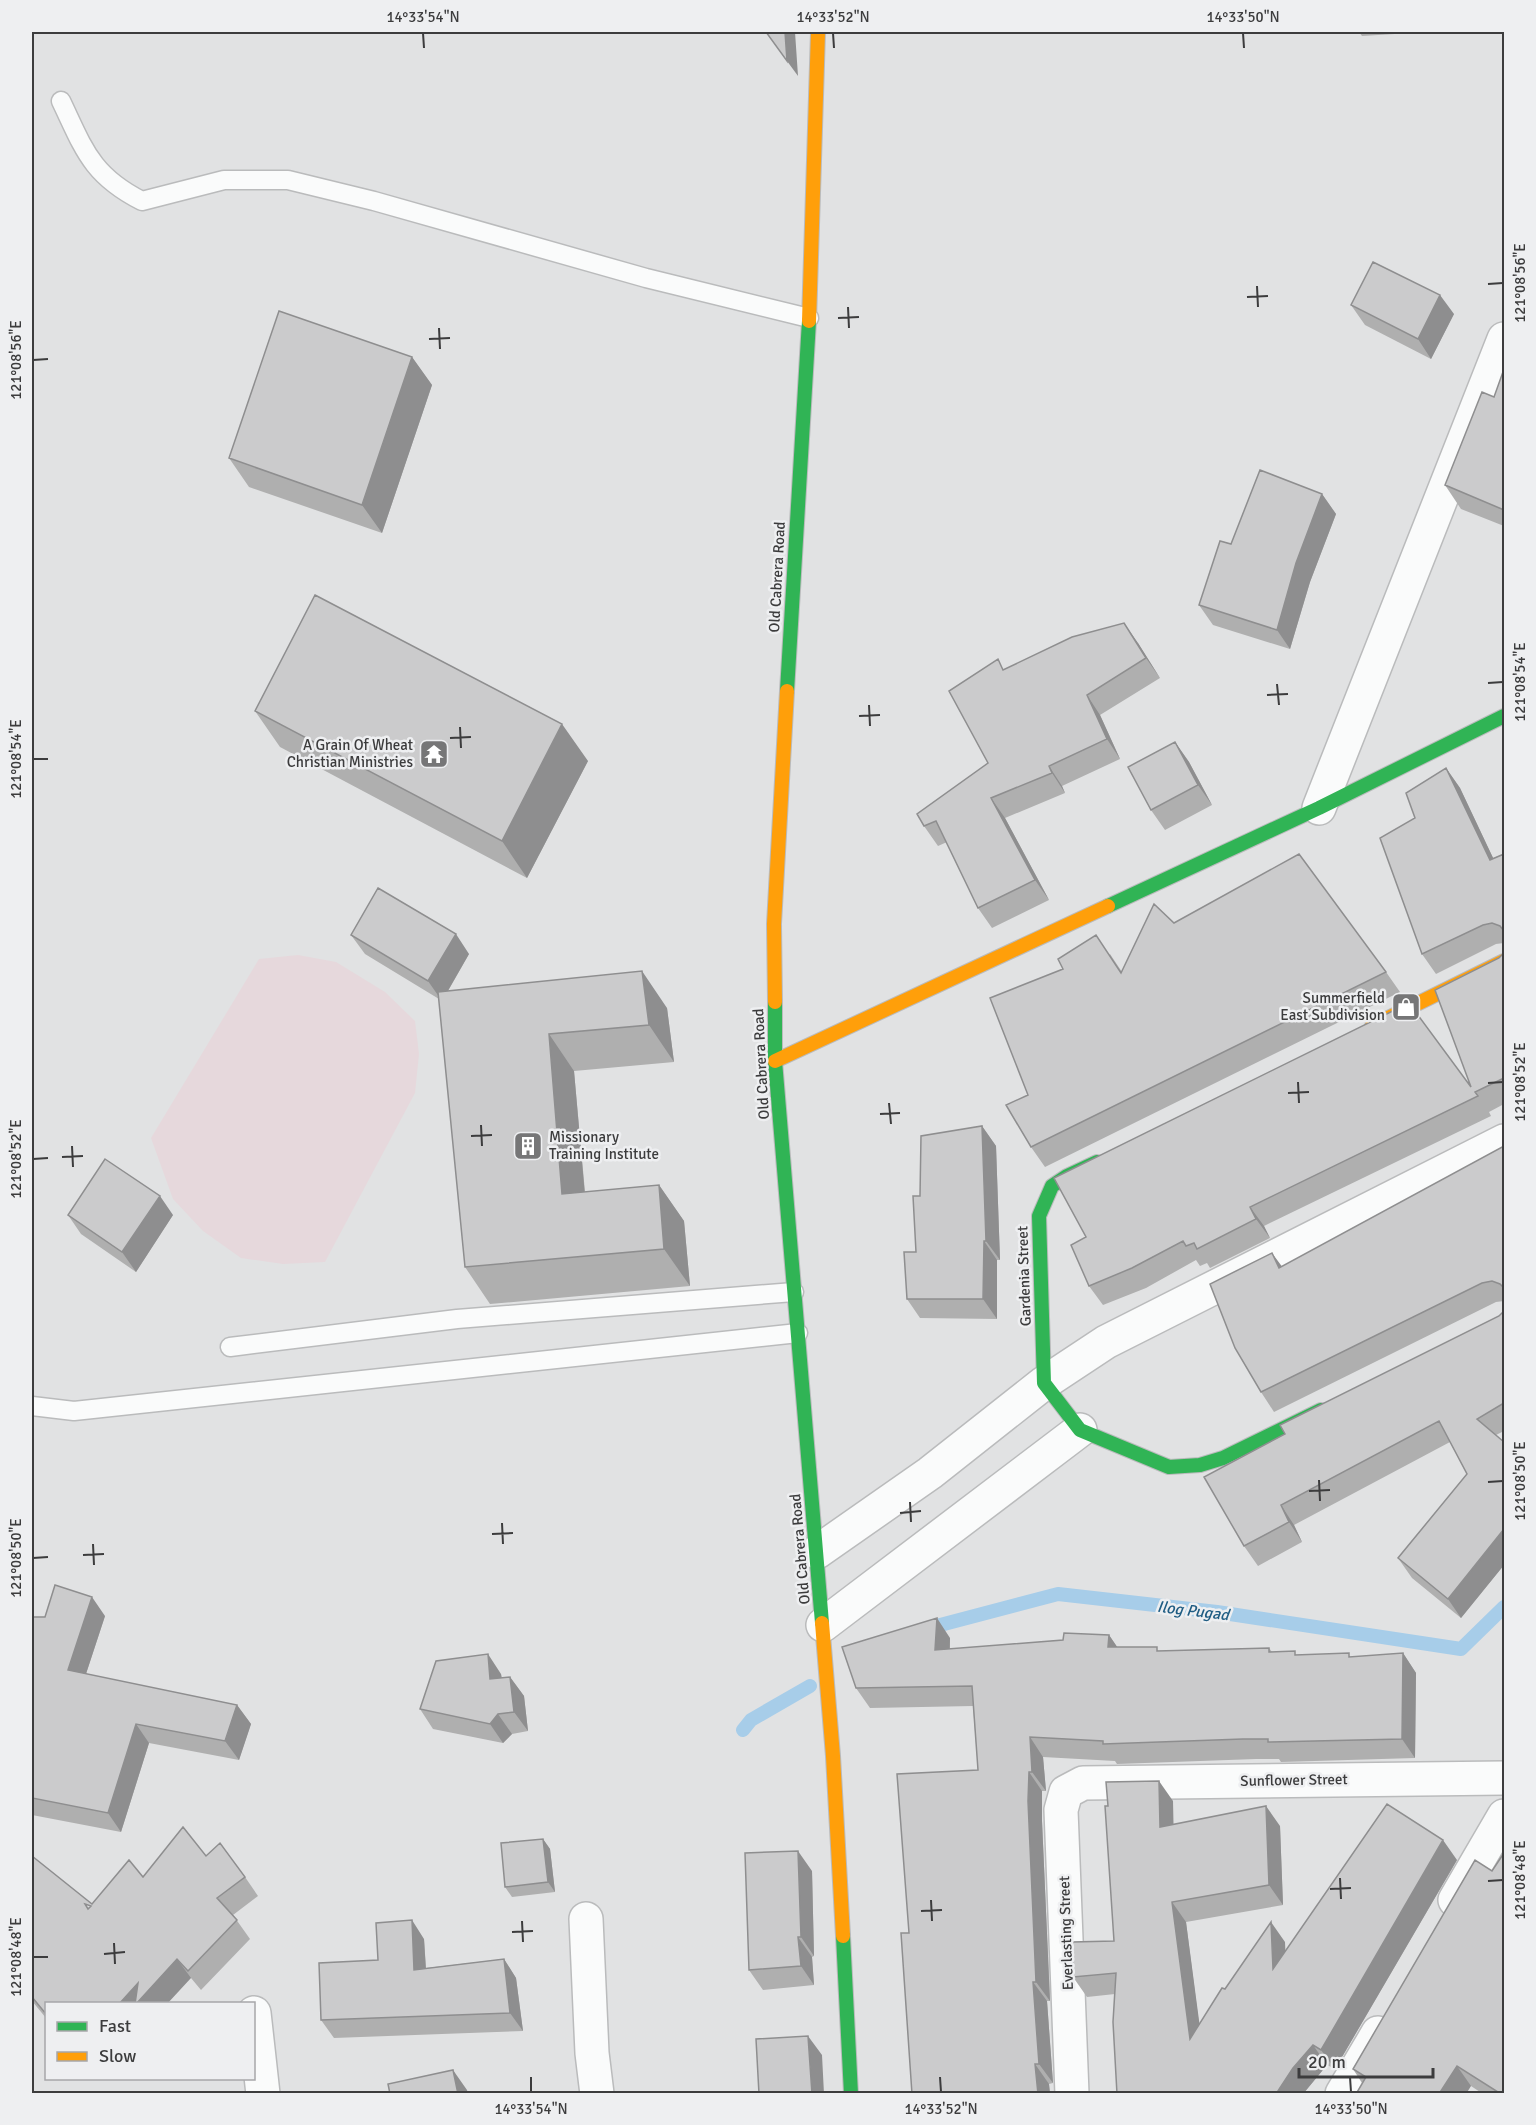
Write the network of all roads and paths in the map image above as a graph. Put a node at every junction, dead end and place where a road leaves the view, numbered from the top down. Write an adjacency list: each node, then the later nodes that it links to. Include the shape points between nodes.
1 (818, 32): 3 (street, Old Cabrera Road)
2 (61, 101): 3 (lane, via 87,155 114,187 142,201 224,180 288,180)
3 (809, 318): 9 (street, Old Cabrera Road, via 774,924)
4 (1504, 339): 6 (street)
5 (1504, 716): 6 (street)
6 (1319, 808): 9 (street)
7 (1504, 961): 8 (street)
8 (1355, 1034)
9 (775, 1061): 12 (street, Old Cabrera Road)
10 (1504, 1141): 15 (street, via 1106,1342)
11 (1110, 1155): 15 (street, Gardenia Street, via 1057,1181 1044,1195 1039,1216)
12 (794, 1292): 13 (street, Old Cabrera Road); 14 (lane, via 457,1319)
13 (798, 1333): 17 (lane, via 74,1411); 19 (street, Old Cabrera Road)
14 (230, 1347)
15 (1044, 1383): 18 (street); 19 (street, via 930,1473)
16 (1338, 1401): 18 (street, via 1224,1458 1200,1465 1169,1467)
17 (32, 1406)
18 (1080, 1430): 20 (street)
19 (817, 1552): 20 (street, Old Cabrera Road)
20 (824, 1625): 30 (street, Old Cabrera Road)
21 (1504, 1778): 22 (street, Sunflower Street)
22 (1083, 1783): 31 (street, Everlasting Street, via 1066,1791 1061,1810)
23 (1504, 1816): 25 (street)
24 (586, 1919): 29 (street)
25 (1438, 1929)
26 (1390, 2011): 32 (street)
27 (255, 2022): 28 (street)
28 (263, 2094)
29 (597, 2094)
30 (851, 2094)
31 (1072, 2094)
32 (1342, 2094)

